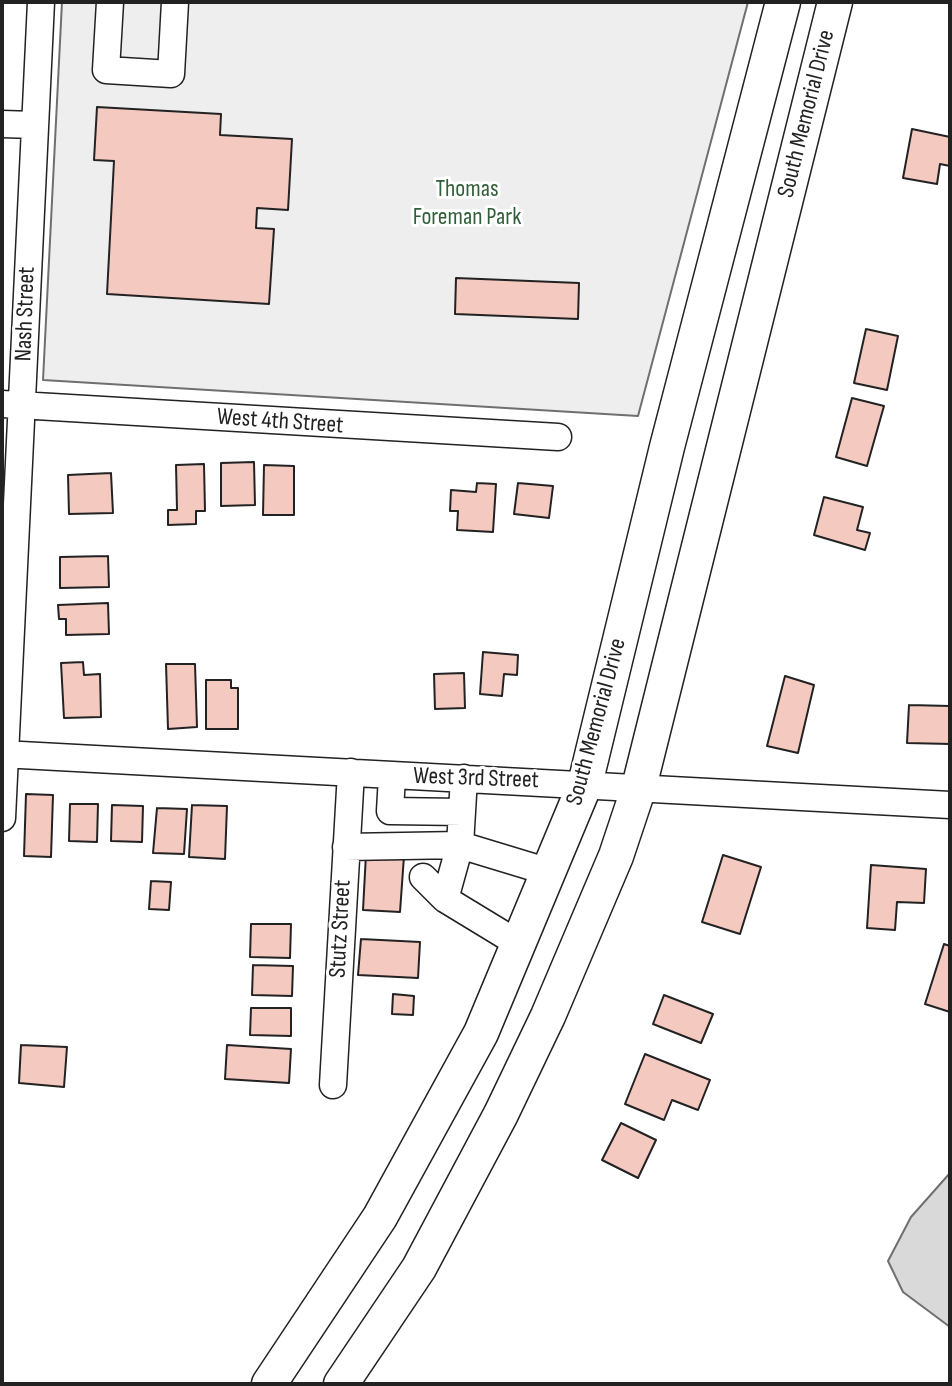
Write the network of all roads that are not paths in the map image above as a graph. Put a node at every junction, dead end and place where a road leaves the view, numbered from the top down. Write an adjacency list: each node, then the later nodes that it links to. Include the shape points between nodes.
1 (41, 2): 7 (street, Nash Street)
2 (110, 2): 3 (street, via 106,70 171,74)
3 (175, 2)
4 (783, 2): 14 (main road, South Memorial Drive)
5 (835, 2): 15 (main road, South Memorial Drive)
6 (2, 124): 7 (street)
7 (34, 125): 8 (street, Nash Street)
8 (12, 404): 9 (street, West 4th Street); 10 (street, Nash Street)
9 (558, 437)
10 (4, 754): 11 (street, West 3rd Street); 18 (street, Nash Street)
11 (351, 772): 12 (street, West 3rd Street); 20 (street, Stutz Street)
12 (392, 776): 13 (street, West 3rd Street); 17 (street, via 390,811)
13 (464, 778): 14 (street, West 3rd Street); 17 (street)
14 (585, 784): 15 (street, West 3rd Street); 22 (main road, South Memorial Drive)
15 (639, 787): 16 (street, West 3rd Street); 27 (main road, South Memorial Drive, via 610,870 501,1114 419,1268)
16 (950, 805)
17 (462, 812): 19 (street)
18 (2, 818)
19 (460, 845): 21 (street); 22 (street); 23 (street)
20 (346, 847): 21 (street); 25 (street, Stutz Street)
21 (424, 861): 23 (street)
22 (549, 872): 24 (main road, South Memorial Drive)
23 (445, 899): 24 (street)
24 (519, 944): 26 (main road, South Memorial Drive, via 481,1033 380,1217)
25 (333, 1085)
26 (269, 1384)
27 (341, 1384)

